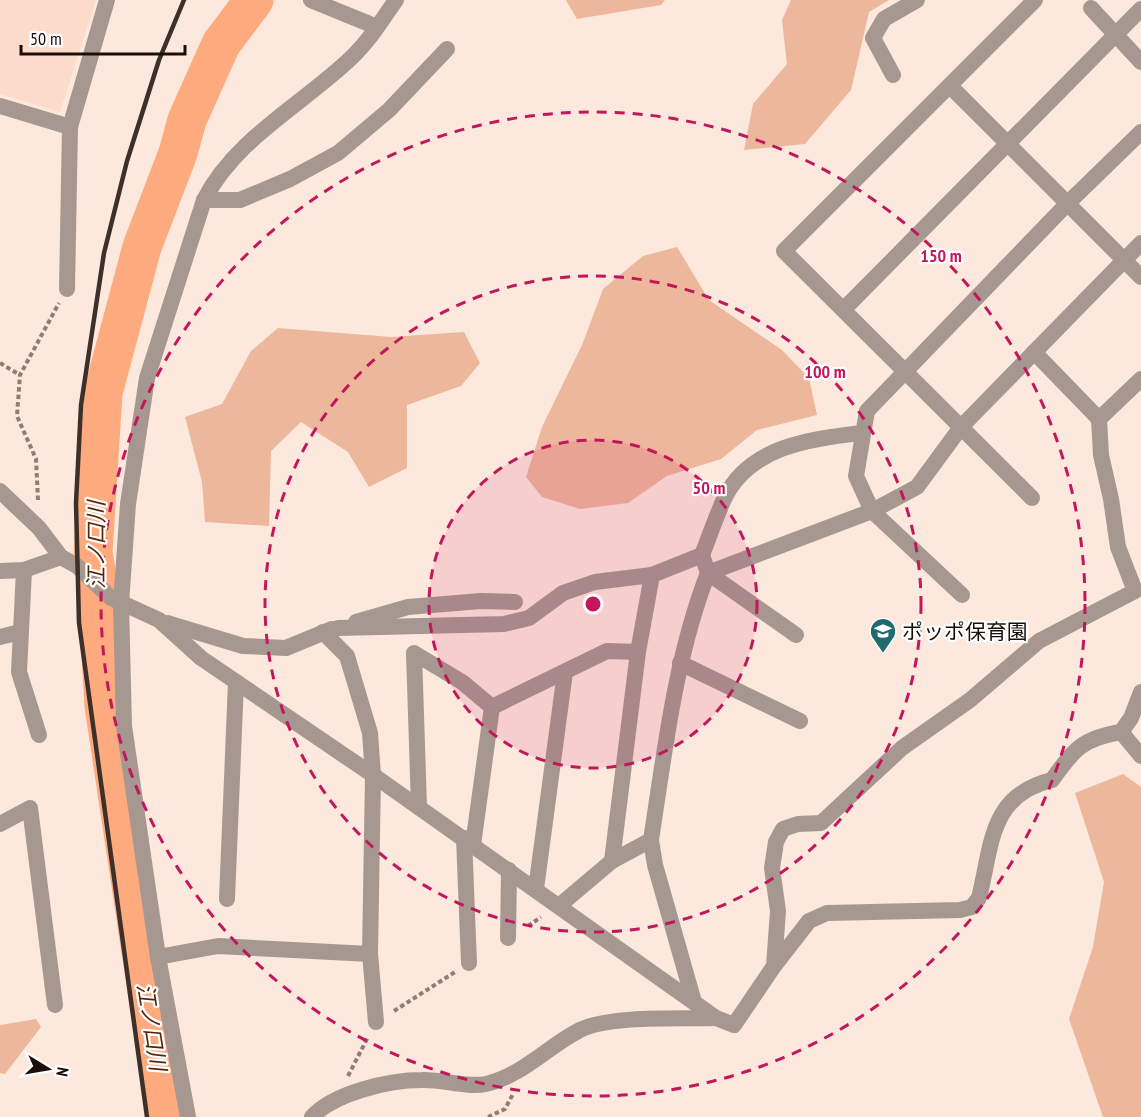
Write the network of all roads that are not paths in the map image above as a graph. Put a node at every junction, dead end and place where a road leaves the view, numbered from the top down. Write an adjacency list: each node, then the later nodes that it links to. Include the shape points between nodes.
1 (107, 0): 15 (street)
2 (311, 0): 8 (street)
3 (396, 0): 8 (street)
4 (917, 0): 12 (street, via 884,19 873,38)
5 (1035, 0): 13 (street)
6 (1091, 8): 9 (street)
7 (1141, 9): 9 (street)
8 (377, 27): 18 (street, via 352,57 234,157)
9 (1116, 35): 11 (street); 17 (street)
10 (447, 49): 18 (street, via 389,110 338,153 240,200)
11 (1141, 62)
12 (893, 75)
13 (950, 86): 17 (street); 24 (street, via 784,251)
14 (0, 106): 15 (street)
15 (70, 127): 23 (street)
16 (1141, 132): 19 (street)
17 (1007, 143): 19 (street); 24 (street)
18 (204, 200): 42 (street, via 147,378)
19 (1067, 204): 21 (street); 26 (street)
20 (1141, 243): 21 (street)
21 (1124, 261): 22 (street); 25 (street)
22 (1141, 277)
23 (67, 289)
24 (844, 309): 26 (street)
25 (1034, 352): 28 (street); 29 (street)
26 (906, 372): 29 (street); 30 (street, via 867,411)
27 (1141, 379): 28 (street)
28 (1099, 419): 40 (street, via 1101,455 1118,547)
29 (961, 427): 32 (street); 33 (street, via 917,487)
30 (861, 433): 33 (street, via 856,476); 34 (street, via 785,446 749,468 725,496)
31 (0, 491): 35 (street, via 39,528)
32 (1032, 498)
33 (872, 511): 38 (street); 41 (street)
34 (702, 555): 38 (street); 39 (street)
35 (62, 557): 36 (street); 42 (street)
36 (24, 570): 37 (street); 46 (street)
37 (0, 571)
38 (708, 573): 47 (street); 50 (street, via 693,610)
39 (652, 575): 45 (street, via 595,582 562,593 530,618 504,624); 49 (street)
40 (1138, 593): 73 (street, via 1039,641 970,700 902,748 821,824 798,824 783,829 776,842 772,868 778,911)
41 (962, 595)
42 (116, 601): 44 (street); 71 (street, via 124,726)
43 (515, 602): 45 (street, via 408,608)
44 (159, 620): 45 (street, via 243,646 286,648); 52 (street, via 201,658)
45 (330, 630): 59 (street, via 347,656 370,733)
46 (20, 632): 48 (street); 57 (street, via 19,672)
47 (796, 635)
48 (0, 637)
49 (638, 652): 51 (street, via 607,651); 64 (street)
50 (680, 663): 55 (street); 62 (street)
51 (565, 672): 54 (street); 66 (street)
52 (236, 682): 59 (street); 67 (street)
53 (1141, 692): 56 (street)
54 (492, 707): 60 (street, via 462,682 414,653); 63 (street)
55 (800, 721)
56 (1121, 732): 58 (street); 73 (street, via 1094,736 1069,756 1052,780 1031,785 1015,797 996,823 979,898 972,906 827,913 809,921)
57 (39, 735)
58 (1138, 748)
59 (373, 775): 60 (street); 70 (street)
60 (419, 807): 63 (street)
61 (0, 824): 75 (street, via 30,808)
62 (651, 840): 64 (street); 74 (street)
63 (469, 842): 65 (street); 72 (street)
64 (612, 861): 68 (street)
65 (509, 870): 66 (street); 69 (street)
66 (536, 889): 68 (street)
67 (227, 899)
68 (560, 905): 74 (street)
69 (508, 938)
70 (370, 954): 71 (street, via 218,946); 77 (street)
71 (158, 957): 78 (street)
72 (469, 963)
73 (774, 966): 76 (street, via 734,1024)
74 (694, 1002): 76 (street)
75 (55, 1005)
76 (716, 1018): 79 (street, via 606,1023 581,1030 530,1064 485,1084 421,1079 381,1086 336,1098)
77 (376, 1022)
78 (188, 1117)
79 (312, 1117)

